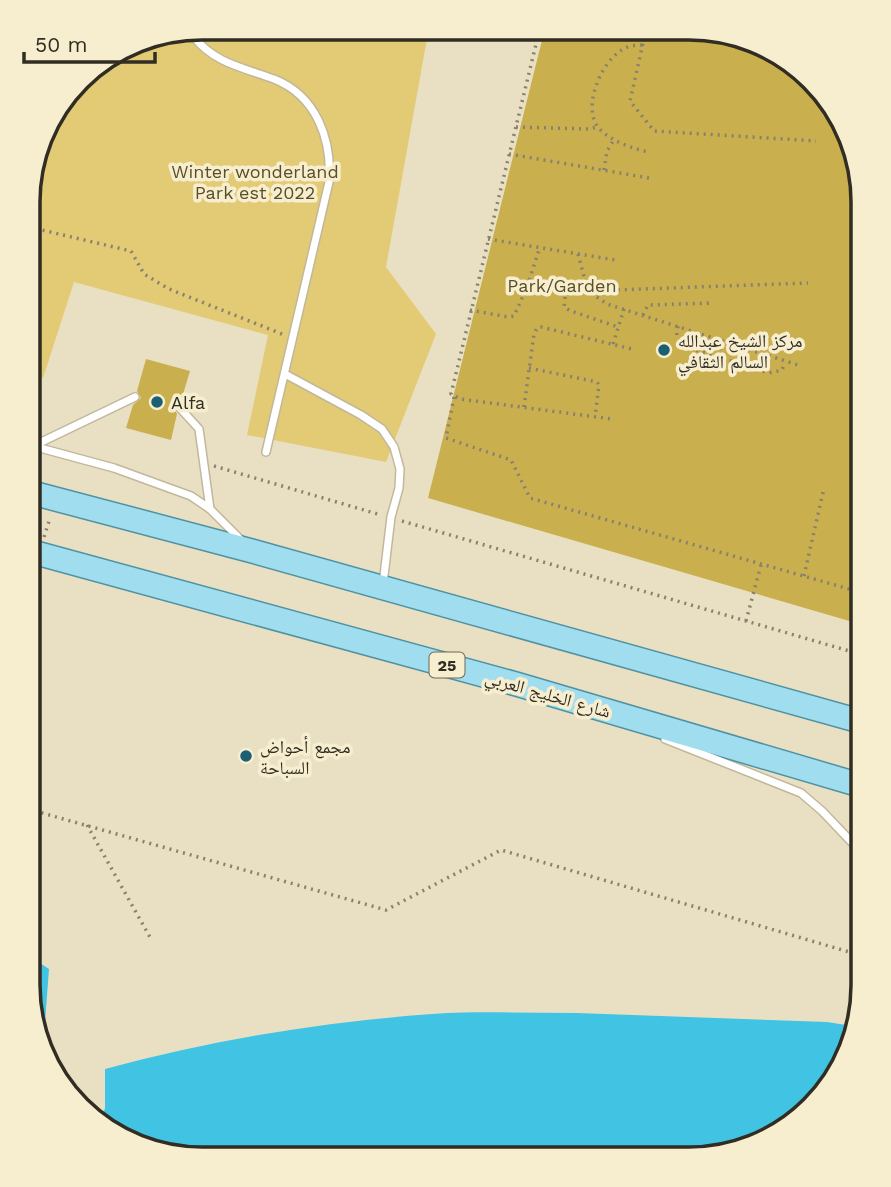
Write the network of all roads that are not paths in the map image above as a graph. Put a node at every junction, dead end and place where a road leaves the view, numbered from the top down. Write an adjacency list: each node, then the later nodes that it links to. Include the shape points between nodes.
1 (198, 41): 2 (lane, via 218,59 295,92 321,123 328,141 329,182)
2 (285, 374): 7 (lane); 12 (lane, via 382,429 394,447 399,488)
3 (135, 397): 5 (lane)
4 (179, 407): 9 (lane, via 199,429)
5 (40, 441)
6 (40, 447): 9 (lane, via 114,468 191,496)
7 (266, 452)
8 (40, 495): 10 (main road)
9 (210, 509): 10 (lane)
10 (252, 551): 12 (main road)
11 (40, 555): 13 (main road, شارع الخليج العربي / 25)
12 (382, 587): 14 (main road)
13 (625, 716): 15 (main road, شارع الخليج العربي / 25); 16 (lane, via 665,739 801,793)
14 (850, 718)
15 (850, 782)
16 (850, 841)

